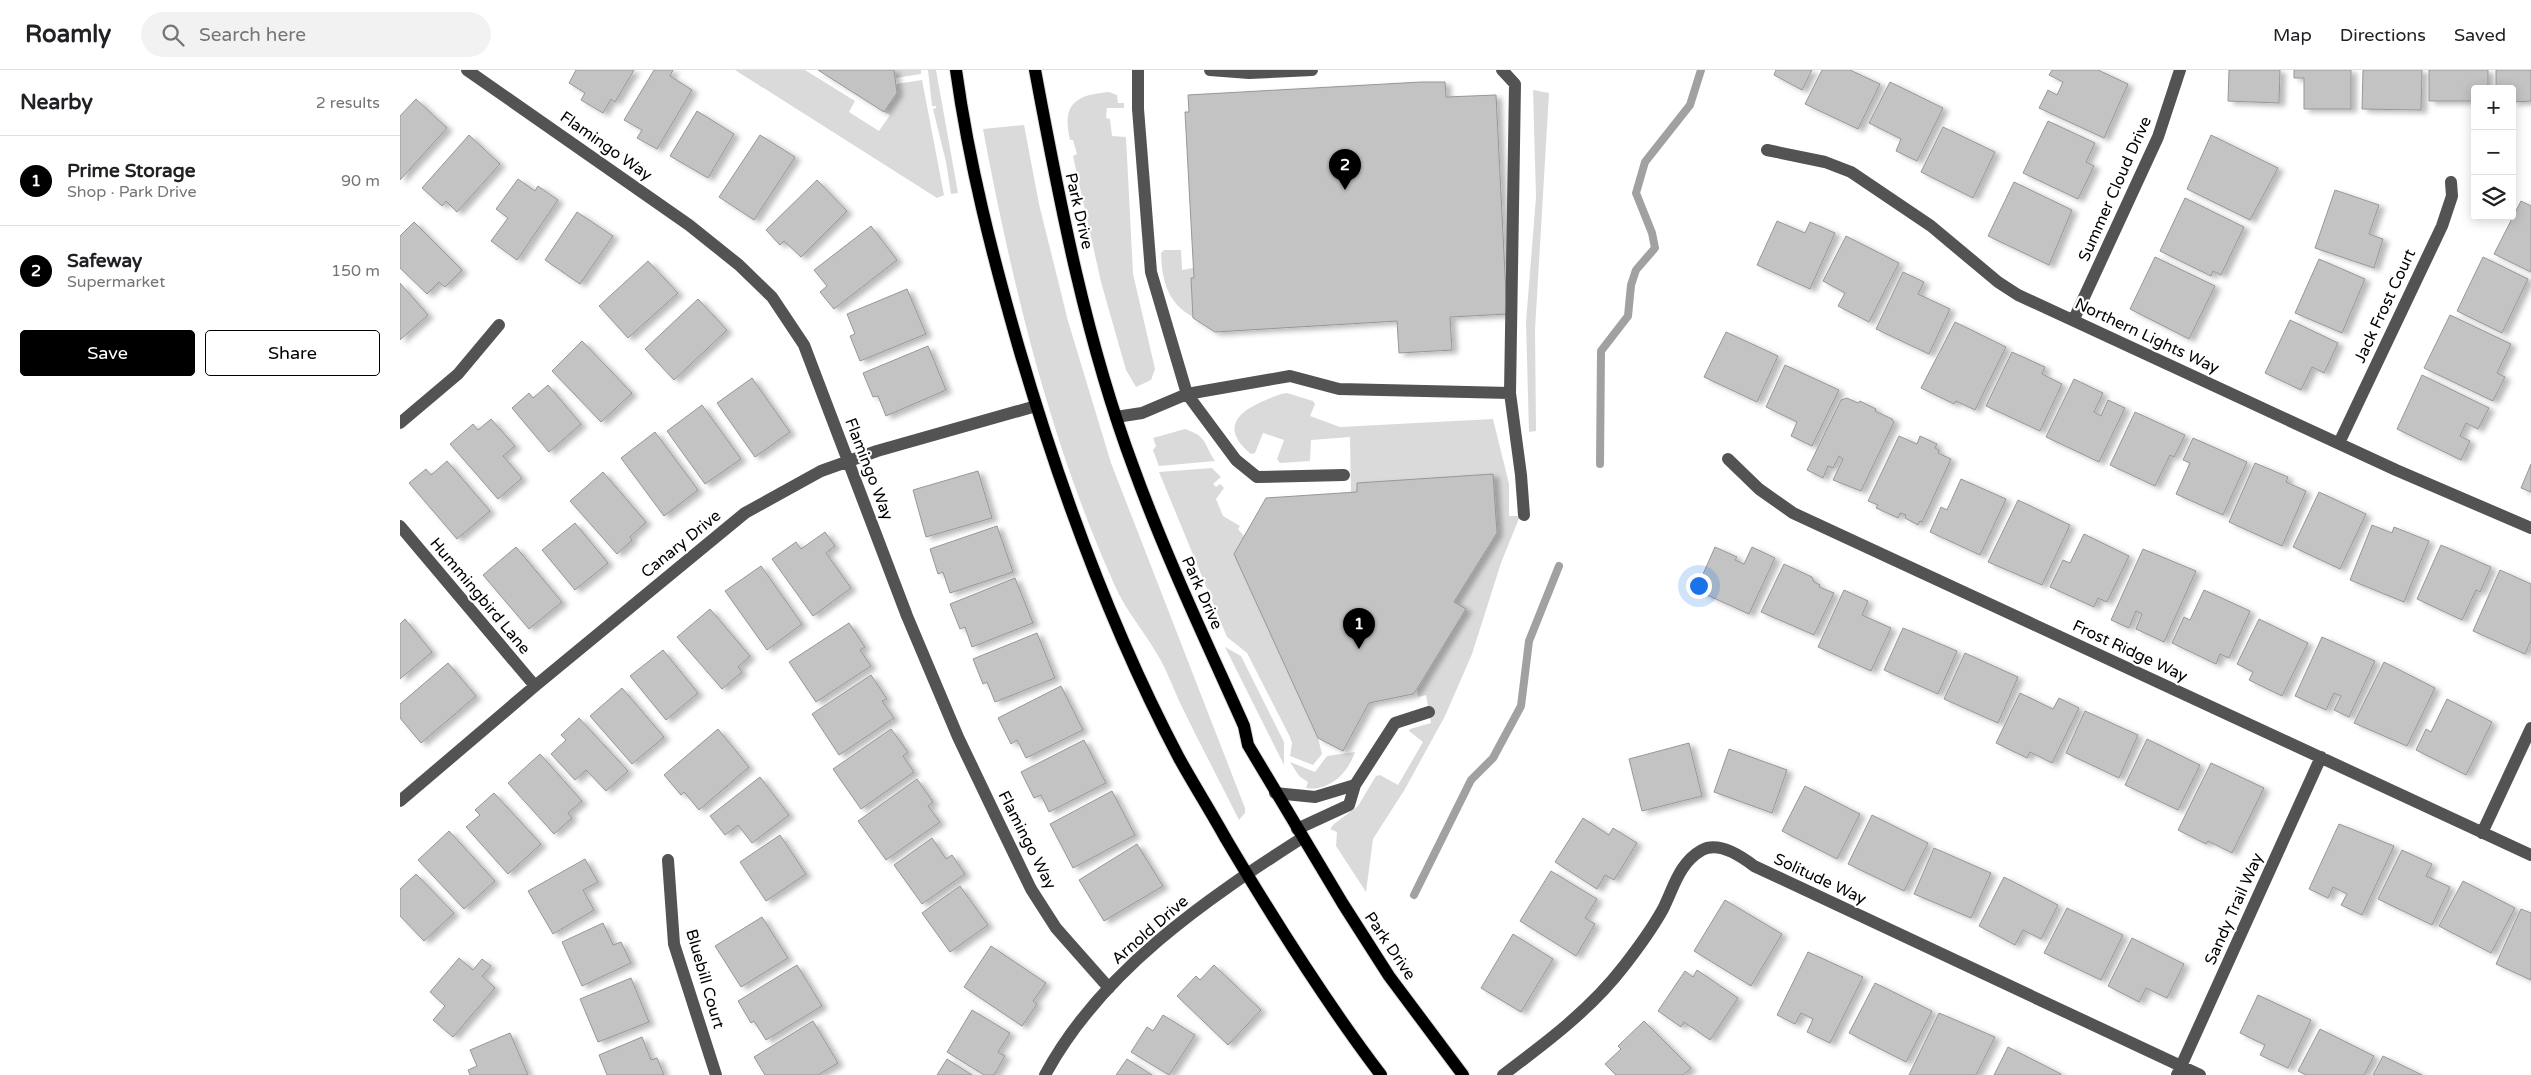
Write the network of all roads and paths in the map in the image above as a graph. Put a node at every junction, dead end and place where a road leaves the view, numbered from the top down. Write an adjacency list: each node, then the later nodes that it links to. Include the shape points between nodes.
1 (467, 70): 20 (street, Flamingo Way, via 689,225 739,265 772,297 804,345)
2 (956, 70): 15 (main road, via 965,134 982,211)
3 (1035, 70): 16 (main road, Park Drive, via 1060,204)
4 (1138, 70): 14 (street, via 1138,109 1151,272)
5 (1210, 70): 6 (street, via 1249,73)
6 (1312, 70)
7 (1502, 70): 13 (street, via 1515,84)
8 (2180, 70): 11 (street, Summer Cloud Drive, via 2158,137)
9 (1767, 150): 11 (street, Northern Lights Way, via 1825,162 1851,172 1939,231 1998,282 2018,295)
10 (2451, 182): 18 (street, Jack Frost Court, via 2452,196 2442,226)
11 (2074, 320): 18 (street, Northern Lights Way)
12 (499, 325): 17 (street, via 458,374)
13 (1510, 393): 14 (street, via 1339,390 1290,376); 22 (street)
14 (1187, 394): 16 (street, via 1142,413); 21 (street, via 1236,460 1258,477)
15 (1036, 406): 20 (street, Canary Drive); 36 (main road, via 1064,489 1130,653 1179,758)
16 (1116, 417): 30 (main road, Park Drive, via 1178,582 1244,726 1248,745)
17 (400, 423)
18 (2339, 443): 24 (street, Northern Lights Way)
19 (1728, 459): 28 (street, Frost Ridge Way, via 1760,489 1793,513)
20 (848, 461): 25 (street, Canary Drive, via 821,471 745,513); 37 (street, Flamingo Way, via 907,616 958,737 1031,888 1056,928)
21 (1344, 475)
22 (1524, 515)
23 (400, 526): 25 (street, Hummingbird Lane)
24 (2531, 528)
25 (535, 686): 31 (street, Canary Drive)
26 (1429, 712): 29 (street, Arnold Drive, via 1395,723)
27 (2531, 728): 33 (street)
28 (2321, 757): 33 (street, Frost Ridge Way); 38 (street, Sandy Trail Way)
29 (1355, 785): 30 (street, via 1315,797); 32 (street, Arnold Drive, via 1349,805)
30 (1275, 793): 32 (main road, Park Drive)
31 (400, 801)
32 (1299, 833): 36 (street, Arnold Drive); 42 (main road, Park Drive, via 1389,976)
33 (2482, 833): 34 (street, Frost Ridge Way)
34 (2531, 855)
35 (668, 860): 39 (street, Bluebill Court, via 674,944)
36 (1246, 873): 37 (street, Arnold Drive, via 1155,944); 41 (main road, via 1336,1015)
37 (1109, 988): 40 (street, Arnold Drive, via 1079,1024)
38 (2179, 1070): 43 (street, Solitude Way, via 1754,866 1735,852 1720,848 1704,849 1681,870 1648,932 1598,997); 44 (street, Solitude Way)
39 (716, 1075)
40 (1045, 1075)
41 (1381, 1075)
42 (1463, 1075)
43 (1503, 1075)
44 (2200, 1075)

